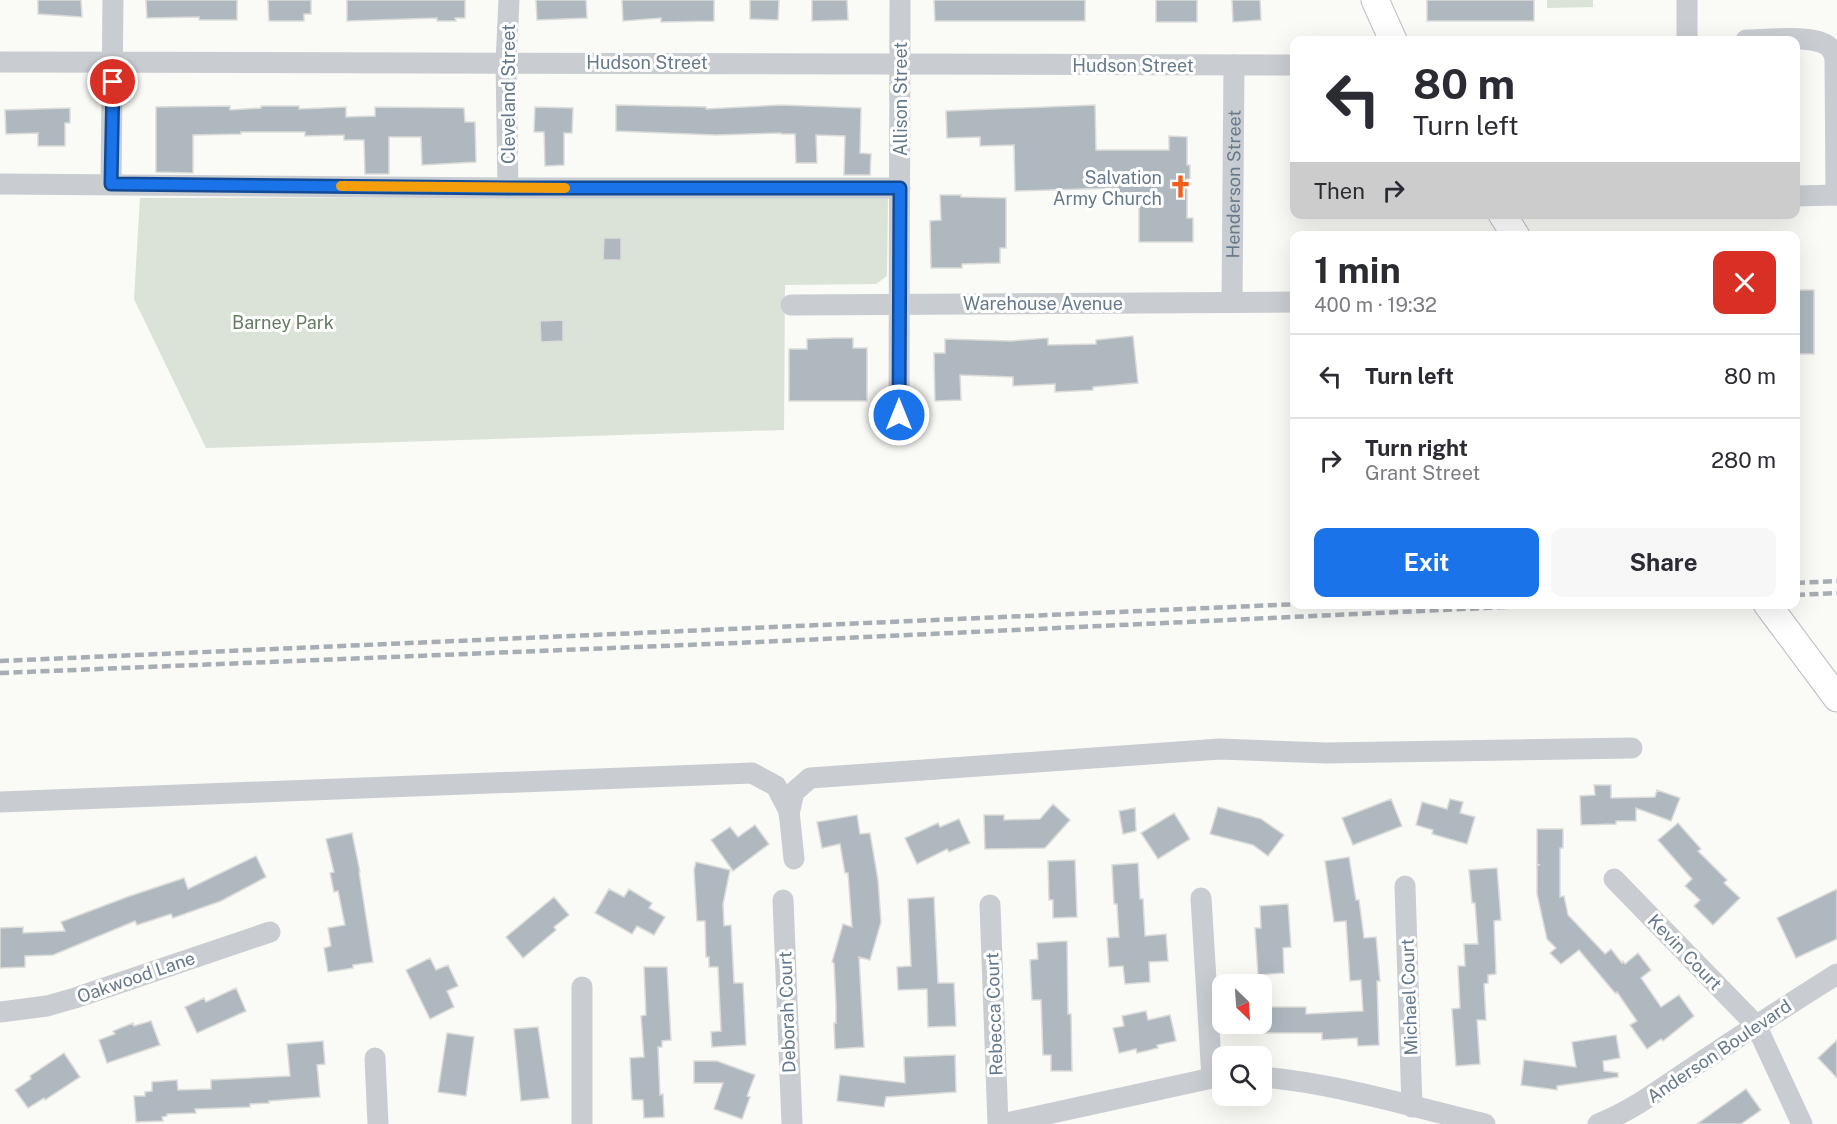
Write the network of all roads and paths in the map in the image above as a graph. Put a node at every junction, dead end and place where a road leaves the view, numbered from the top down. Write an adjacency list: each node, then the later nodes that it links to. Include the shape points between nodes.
1 (113, 0): 10 (street)
2 (509, 0): 11 (street, Cleveland Street)
3 (900, 0): 12 (street, Allison Street)
4 (1375, 0): 6 (main road)
5 (1687, 0): 7 (street)
6 (1391, 36)
7 (1687, 36)
8 (1800, 40): 19 (street, via 1827,45 1835,58)
9 (0, 62): 10 (street, Hudson Street)
10 (114, 62): 11 (street, Hudson Street); 16 (street)
11 (506, 62): 12 (street, Hudson Street); 17 (street, Cleveland Street)
12 (900, 63): 13 (street, Hudson Street); 18 (street, Allison Street)
13 (1234, 65): 14 (street, Hudson Street); 21 (street, Henderson Street)
14 (1290, 65)
15 (0, 184): 16 (street)
16 (111, 184): 17 (street)
17 (508, 188): 18 (street)
18 (900, 188): 23 (street, Allison Street)
19 (1837, 195): 20 (street)
20 (1800, 196)
21 (1232, 302): 22 (street, Warehouse Avenue); 23 (street, Warehouse Avenue)
22 (1290, 302)
23 (900, 304): 24 (street, Warehouse Avenue); 25 (street, Allison Street)
24 (791, 305)
25 (899, 415)
26 (1771, 609): 27 (main road)
27 (1837, 698)
28 (1632, 748): 30 (street, via 1326,753 1220,749 810,778 794,792)
29 (0, 802): 30 (street, via 752,773 776,786)
30 (789, 814): 31 (street)
31 (794, 859)
32 (1614, 879): 41 (street, Kevin Court)
33 (1405, 886): 46 (street, Michael Court)
34 (1201, 898): 42 (street)
35 (783, 900): 49 (street, Deborah Court)
36 (990, 905): 50 (street, Rebecca Court)
37 (270, 932): 40 (street, Oakwood Lane, via 75,998)
38 (1837, 974): 41 (street, Anderson Boulevard)
39 (582, 987): 48 (street)
40 (0, 1012)
41 (1756, 1025): 52 (street, Anderson Boulevard, via 1642,1102); 53 (street, Kevin Court)
42 (1214, 1046)
43 (375, 1058): 47 (street)
44 (1272, 1078): 46 (street)
45 (1212, 1079): 50 (street)
46 (1412, 1107): 51 (street)
47 (378, 1124)
48 (582, 1124)
49 (792, 1124)
50 (1000, 1124)
51 (1485, 1124)
52 (1598, 1124)
53 (1802, 1124)

